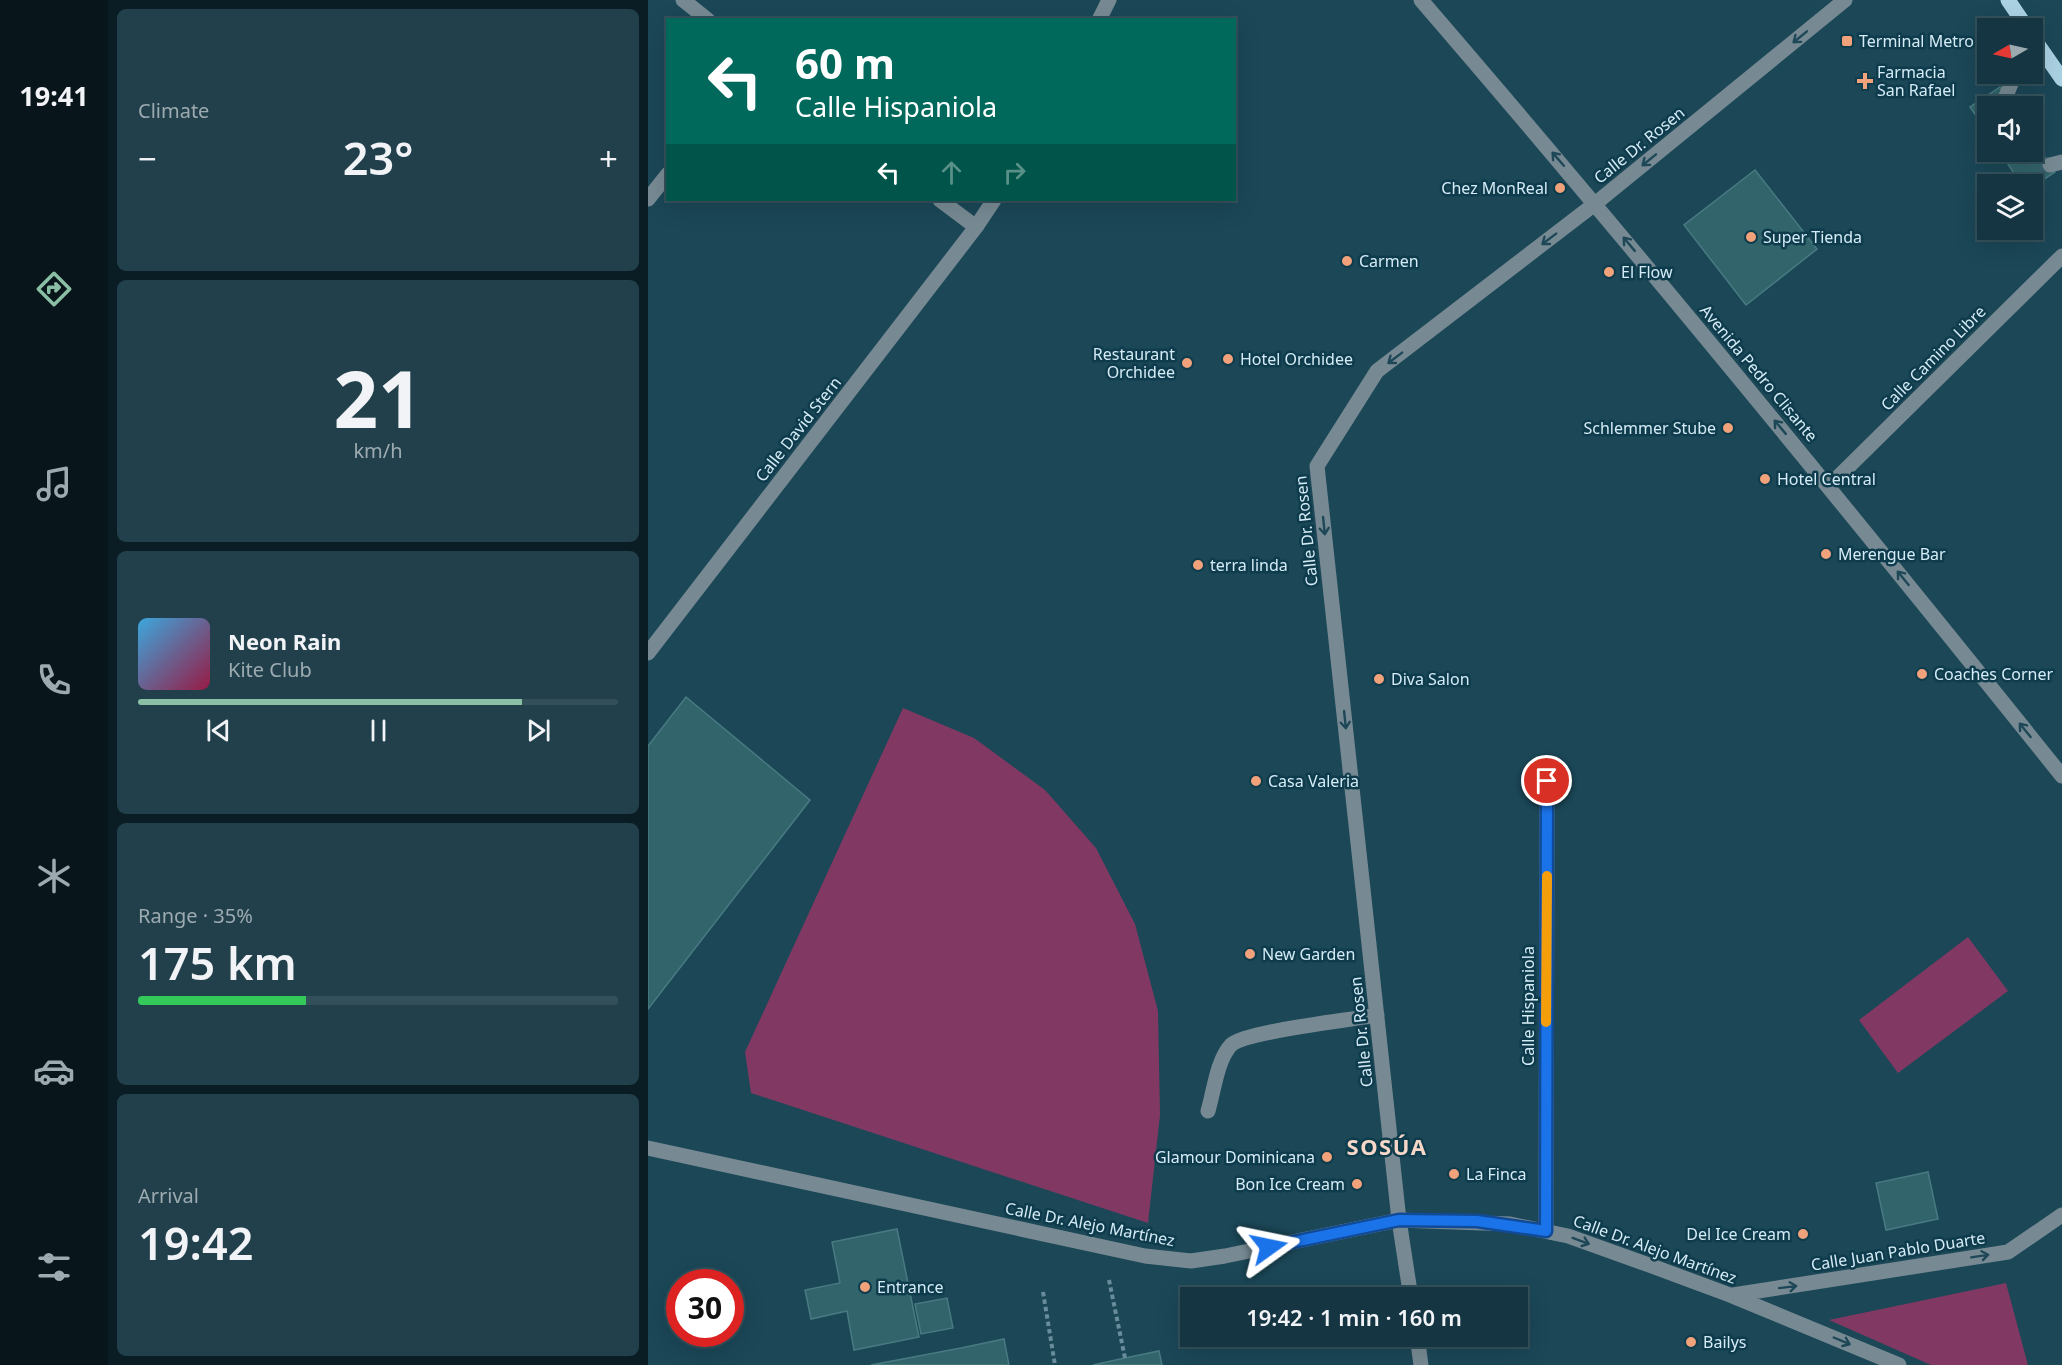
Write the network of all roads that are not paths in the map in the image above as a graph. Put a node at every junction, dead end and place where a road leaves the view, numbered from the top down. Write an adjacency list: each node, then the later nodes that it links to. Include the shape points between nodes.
1 (683, 0): 6 (street)
2 (1109, 0): 7 (street)
3 (1421, 0): 17 (street, Avenida Pedro Clisante, one-way to 3)
4 (1845, 0): 17 (street, Calle Dr. Rosen, one-way to 17)
5 (2008, 0): 8 (main road)
6 (706, 18)
7 (1100, 18)
8 (2020, 18)
9 (2043, 52): 10 (main road)
10 (2062, 79)
11 (2011, 84): 12 (street)
12 (2006, 96)
13 (666, 176): 14 (street)
14 (648, 199)
15 (941, 201): 18 (street)
16 (993, 201): 18 (street, Calle David Stern)
17 (1596, 203): 20 (street, Avenida Pedro Clisante, one-way to 17); 24 (street, Calle Dr. Rosen, one-way to 24, via 1377,371 1317,466)
18 (976, 227): 21 (street, Calle David Stern)
19 (2062, 256): 20 (street, Calle Camino Libre)
20 (1829, 486): 22 (street, Avenida Pedro Clisante, one-way to 20)
21 (648, 653)
22 (2062, 776)
23 (1547, 781): 29 (street, Calle Hispaniola)
24 (1377, 1015): 25 (street, via 1254,1036 1233,1044 1224,1056); 28 (street, Calle Dr. Rosen)
25 (1208, 1111)
26 (648, 1148): 28 (street, Calle Dr. Alejo Martínez, via 1145,1256 1191,1261)
27 (2062, 1215): 31 (street, Calle Juan Pablo Duarte, one-way to 27, via 2008,1252)
28 (1399, 1220): 29 (street, Calle Dr. Alejo Martínez, via 1477,1221); 30 (street, Calle Dr. Rosen)
29 (1546, 1231): 31 (street, Calle Dr. Alejo Martínez, one-way to 31)
30 (1409, 1287)
31 (1730, 1295): 34 (street, Calle Dr. Alejo Martínez, one-way to 34)
32 (1419, 1347): 33 (street)
33 (1421, 1365)
34 (1899, 1365)

